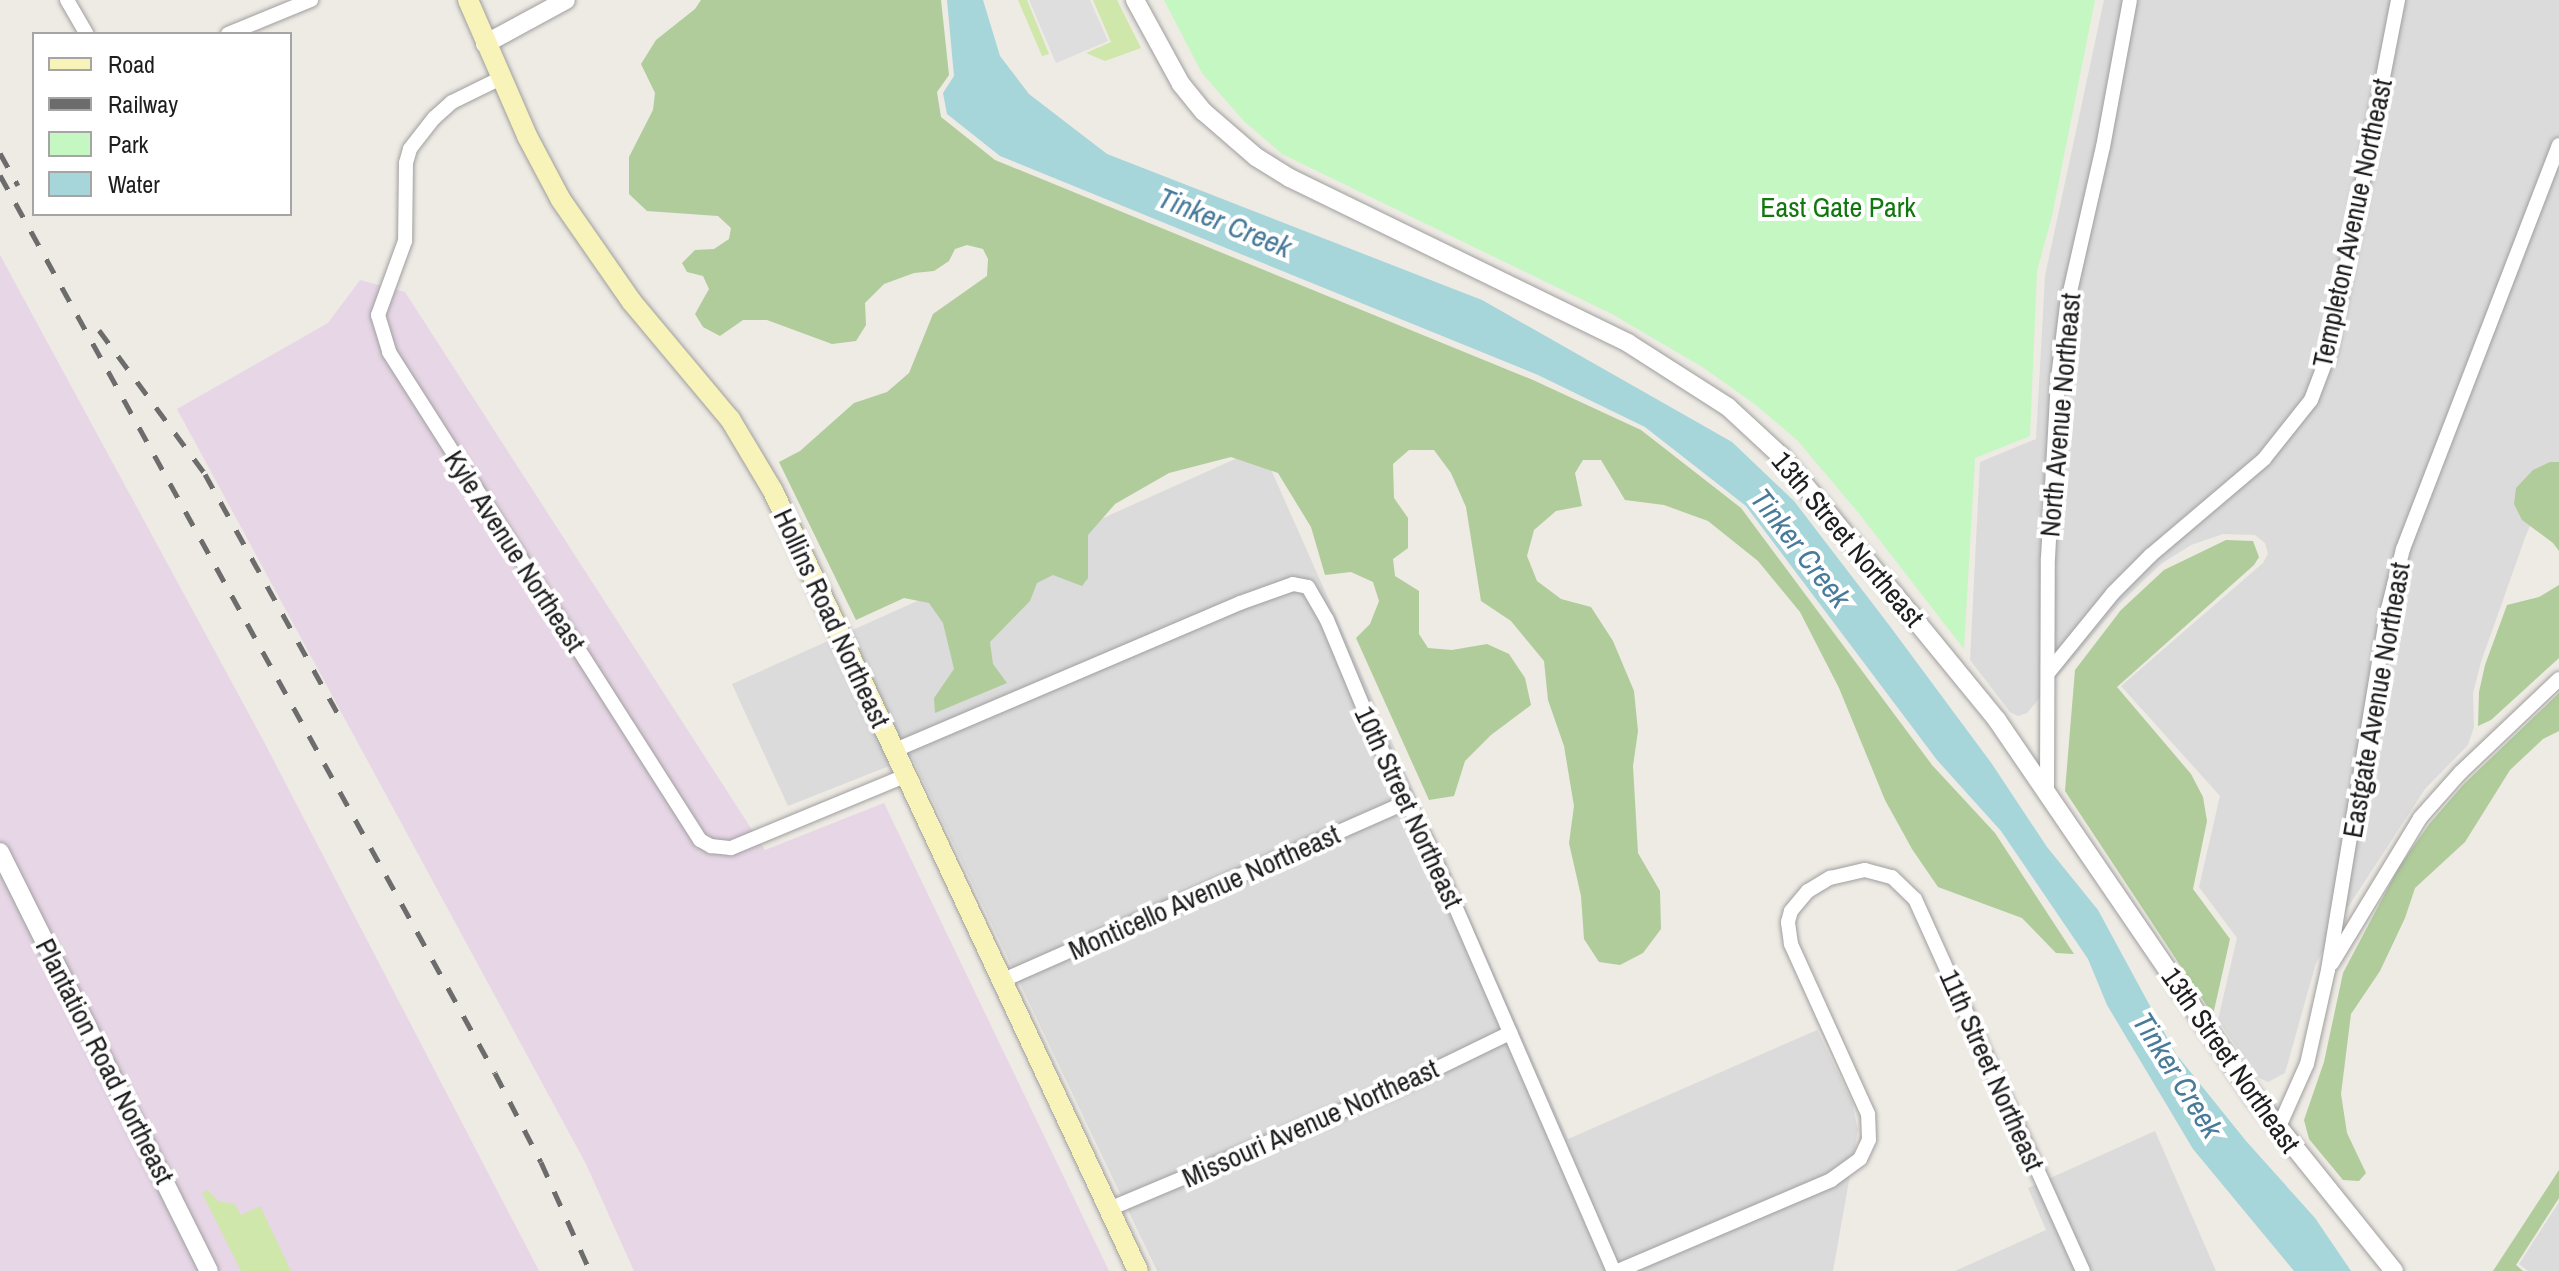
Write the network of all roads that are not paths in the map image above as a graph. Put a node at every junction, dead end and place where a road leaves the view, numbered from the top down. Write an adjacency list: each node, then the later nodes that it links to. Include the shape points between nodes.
1 (67, 0): 8 (street)
2 (311, 0): 9 (street)
3 (468, 0): 10 (main road, Hollins Road Northeast)
4 (566, 0): 10 (street)
5 (1135, 0): 17 (street, 13th Street Northeast, via 1181,84 1212,120 1256,157 1628,343 1754,429 1844,531)
6 (2130, 0): 13 (street, North Avenue Northeast, via 2065,320 2048,558)
7 (2398, 0): 13 (street, Templeton Avenue Northeast, via 2330,350 2311,400 2264,459 2113,593)
8 (86, 32)
9 (233, 32)
10 (485, 44): 11 (main road, Hollins Road Northeast)
11 (501, 78): 15 (main road, Hollins Road Northeast, via 561,200 593,250 750,449); 16 (street, Kyle Avenue Northeast, via 452,102 410,149 405,241 378,315 389,352 700,840 731,848)
12 (2558, 152): 20 (street, Eastgate Avenue Northeast, via 2403,549 2388,609)
13 (2048, 674): 17 (street, North Avenue Northeast)
14 (2559, 679): 20 (street, via 2420,818)
15 (893, 751): 16 (main road, Hollins Road Northeast); 18 (street, 10th Street Northeast, via 1240,603 1300,584 1314,593)
16 (905, 776): 21 (main road, Hollins Road Northeast)
17 (2047, 789): 23 (street, 13th Street Northeast)
18 (1406, 802): 21 (street, Monticello Avenue Northeast); 22 (street, 10th Street Northeast)
19 (0, 852): 25 (street, Plantation Road Northeast)
20 (2328, 970): 23 (street, Eastgate Avenue Northeast, via 2307,1064)
21 (1001, 981): 24 (main road, Hollins Road Northeast)
22 (1510, 1033): 24 (street, Missouri Avenue Northeast, via 1397,1088); 27 (street, 10th Street Northeast)
23 (2278, 1129): 29 (street, 13th Street Northeast)
24 (1109, 1209): 26 (main road, Hollins Road Northeast)
25 (209, 1271)
26 (1138, 1271)
27 (1616, 1271): 28 (street, 11th Street Northeast, via 1831,1180 1849,1169 1867,1147 1868,1114 1791,944 1788,922 1799,899 1830,878 1865,870 1892,877 1915,899)
28 (2083, 1271)
29 (2394, 1271)

